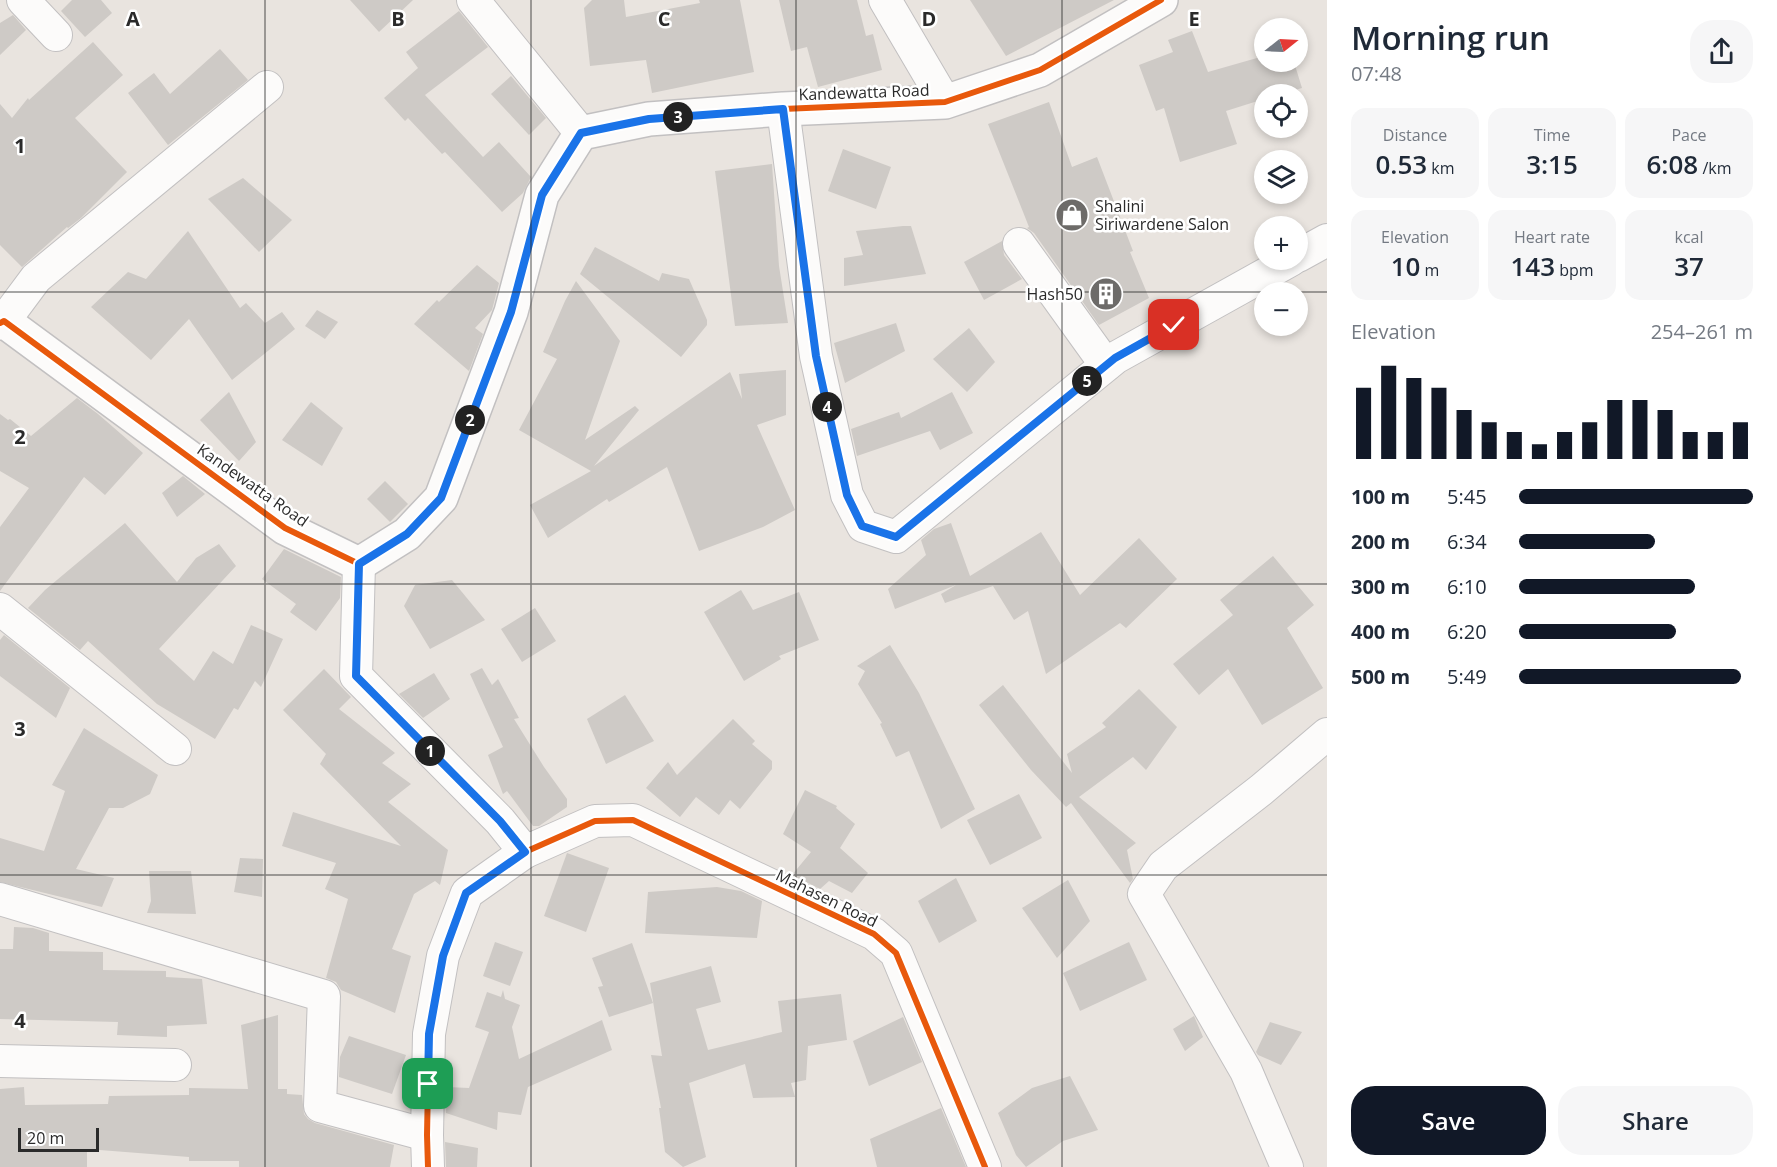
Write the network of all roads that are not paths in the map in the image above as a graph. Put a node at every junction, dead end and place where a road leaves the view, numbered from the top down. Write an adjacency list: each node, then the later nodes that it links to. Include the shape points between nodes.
1 (23, 0): 5 (street)
2 (472, 0): 9 (street)
3 (885, 0): 7 (street)
4 (1155, 1): 7 (street, Kandewatta Road, via 1040,70)
5 (56, 35)
6 (267, 87): 14 (street, via 36,278)
7 (945, 102): 8 (street, Kandewatta Road)
8 (783, 109): 9 (street, Kandewatta Road, via 649,119); 15 (street, via 816,356 847,495 862,526 896,537)
9 (581, 133): 16 (street, via 542,195 511,312 441,498 407,534)
10 (1327, 240): 12 (street)
11 (1019, 244): 15 (street)
12 (1308, 250)
13 (1273, 270): 15 (street)
14 (2, 322): 16 (street, Kandewatta Road, via 285,528)
15 (1106, 365)
16 (359, 564): 20 (street, via 356,676 500,821)
17 (0, 609): 19 (street)
18 (1327, 734): 27 (street, via 1163,866 1144,894 1246,1071)
19 (175, 749)
20 (525, 852): 24 (street, via 466,893 443,956 429,1034); 26 (street, Mahasen Road, via 595,821 633,820 874,934 896,953)
21 (0, 899): 24 (street, via 324,996 320,1106)
22 (0, 1061): 23 (street)
23 (175, 1065)
24 (427, 1135): 25 (street)
25 (428, 1167)
26 (985, 1167)
27 (1287, 1167)

